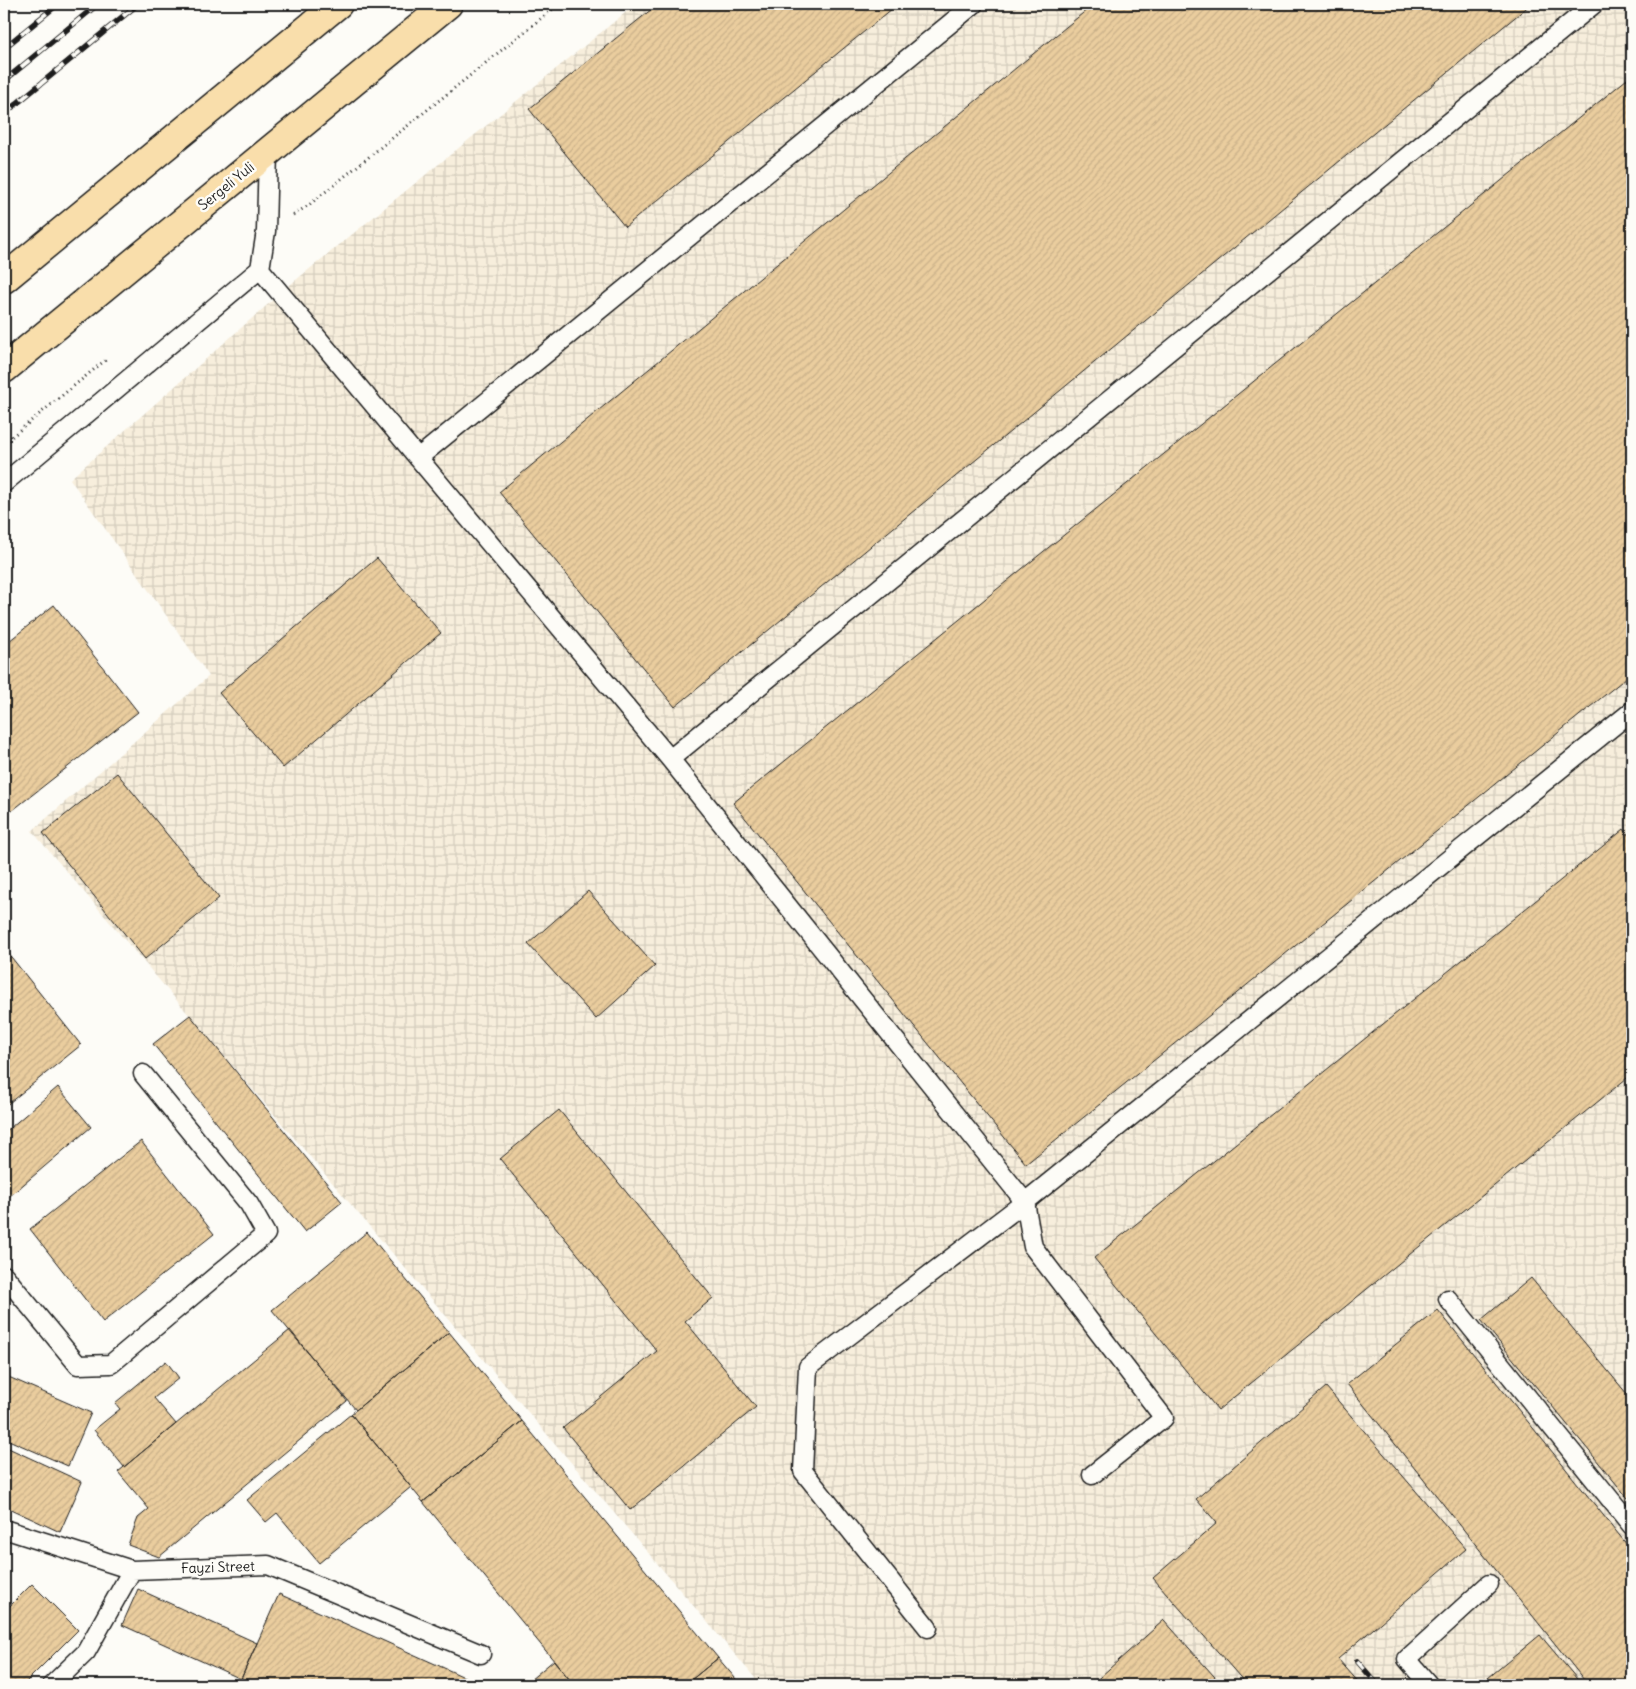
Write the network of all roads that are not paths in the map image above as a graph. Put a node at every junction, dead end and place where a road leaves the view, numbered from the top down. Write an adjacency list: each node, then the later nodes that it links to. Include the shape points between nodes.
1 (338, 4): 7 (main road)
2 (448, 4): 5 (main road, Sergeli Yuli)
3 (974, 4): 9 (lane)
4 (1594, 4): 12 (lane)
5 (268, 151): 6 (lane, via 266,231); 8 (main road, Sergeli Yuli)
6 (260, 269): 9 (lane); 10 (lane)
7 (4, 279)
8 (4, 369)
9 (418, 458): 12 (lane)
10 (4, 483)
11 (1632, 711): 14 (lane)
12 (670, 759): 14 (lane)
13 (143, 1074): 15 (lane, via 249,1204 266,1234 111,1364 78,1365)
14 (1025, 1202): 17 (lane, via 1032,1248 1164,1418); 22 (lane, via 808,1367 803,1471)
15 (4, 1275)
16 (1448, 1298): 18 (lane)
17 (1092, 1475)
18 (1632, 1526)
19 (4, 1529): 20 (lane, Fayzi Street)
20 (132, 1570): 23 (lane, Fayzi Street, via 268,1565); 24 (lane, via 86,1652)
21 (1489, 1584): 25 (lane, via 1407,1659)
22 (928, 1628)
23 (481, 1654)
24 (52, 1685)
25 (1429, 1685)

